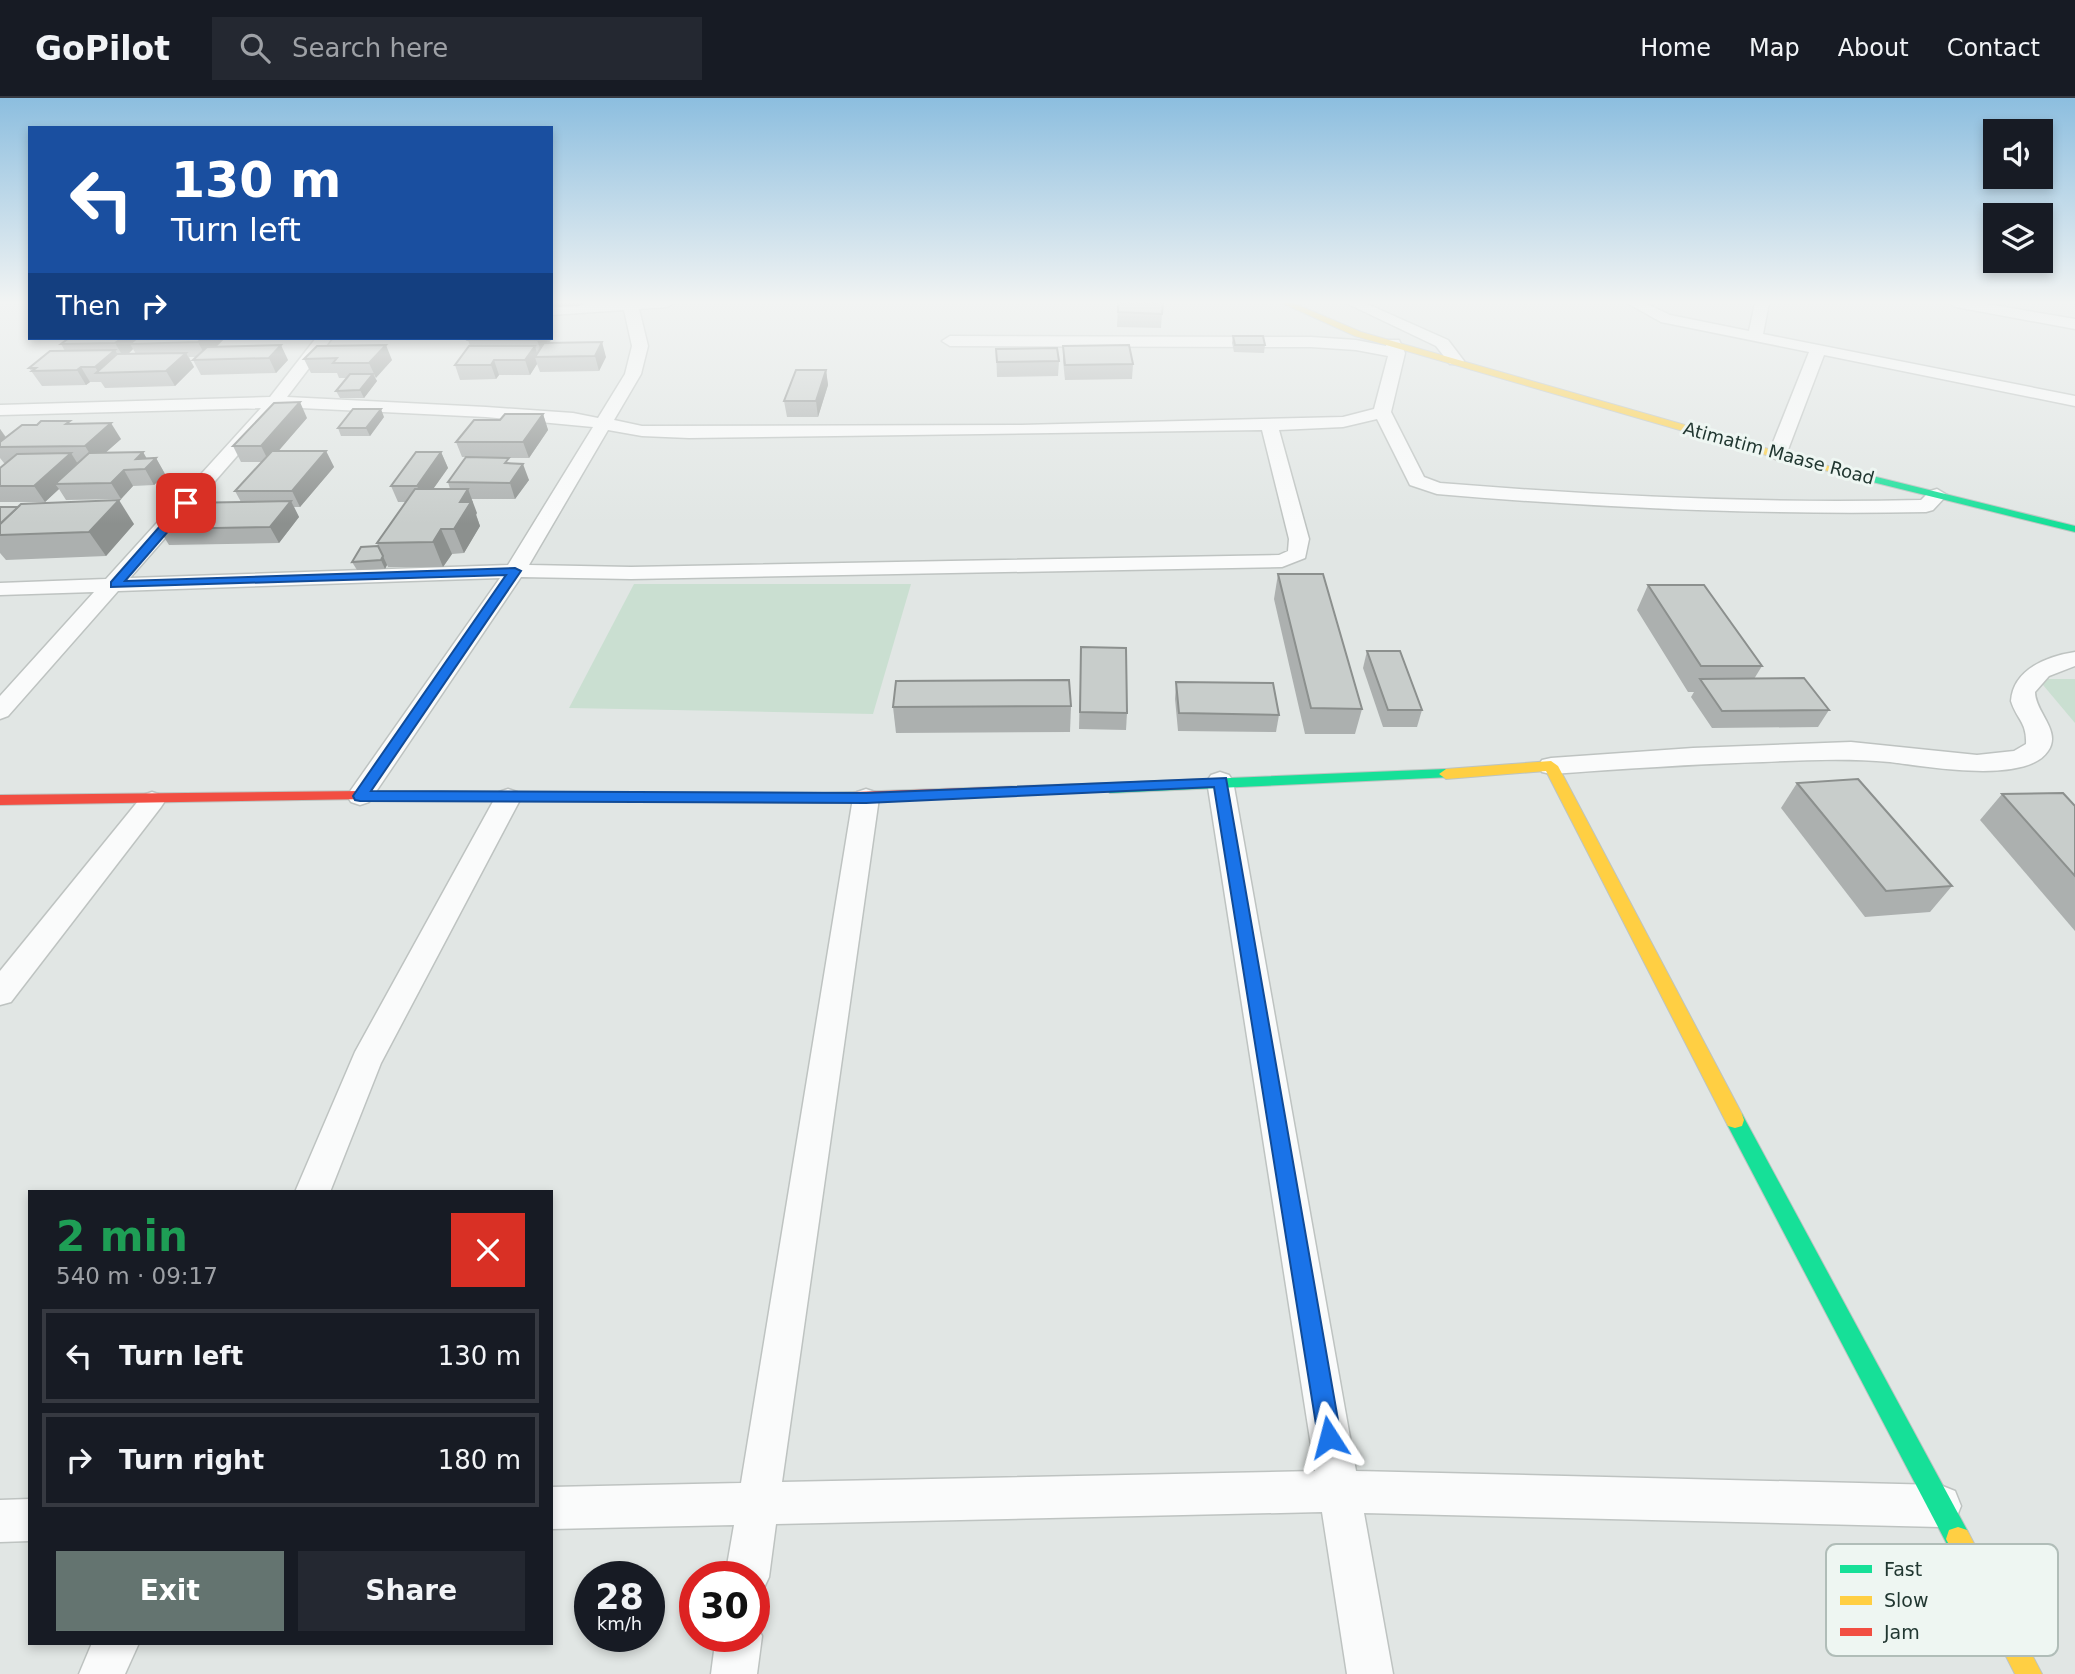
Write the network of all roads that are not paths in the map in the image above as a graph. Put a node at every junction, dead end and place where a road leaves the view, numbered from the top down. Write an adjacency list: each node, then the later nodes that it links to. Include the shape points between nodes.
1 (294, 377): 8 (street)
2 (632, 377): 11 (street)
3 (1389, 377): 10 (street)
4 (1509, 377): 13 (street, Atimatim Maase Road)
5 (1807, 377): 13 (street)
6 (1954, 377): 7 (street)
7 (2075, 401)
8 (275, 402): 9 (street); 11 (street); 17 (street)
9 (0, 410)
10 (1382, 412): 12 (street, via 1359,421); 14 (street, via 1418,481 1437,488 1650,503 1869,508 1926,506)
11 (606, 423): 12 (street, via 625,430 689,433); 16 (street)
12 (1269, 424): 16 (street, via 1299,539 1297,554 1282,561)
13 (1777, 455): 14 (street, Atimatim Maase Road)
14 (1937, 495): 15 (street, Atimatim Maase Road)
15 (2075, 529)
16 (515, 571): 17 (street); 23 (street)
17 (115, 584): 18 (street); 20 (street)
18 (0, 589)
19 (2075, 659): 21 (street, via 2042,670 2025,688 2023,702 2038,726 2038,748 2020,759 1977,763 1851,750)
20 (0, 711)
21 (1551, 766): 22 (street); 32 (street)
22 (1220, 781): 25 (street); 30 (street)
23 (360, 796): 24 (street); 27 (street)
24 (508, 798): 25 (street); 29 (street, via 366,1061)
25 (866, 798): 31 (street)
26 (0, 800): 27 (street)
27 (152, 801): 28 (street)
28 (0, 993)
29 (313, 1190)
30 (1338, 1491): 31 (street); 32 (street); 43 (street)
31 (756, 1503): 33 (street); 37 (street)
32 (1940, 1506): 36 (street)
33 (553, 1508)
34 (0, 1521): 35 (street)
35 (28, 1521)
36 (1960, 1544)
37 (749, 1561)
38 (115, 1645): 41 (street)
39 (737, 1652): 42 (street)
40 (2019, 1656): 44 (street)
41 (102, 1674)
42 (734, 1674)
43 (1370, 1674)
44 (2029, 1674)

